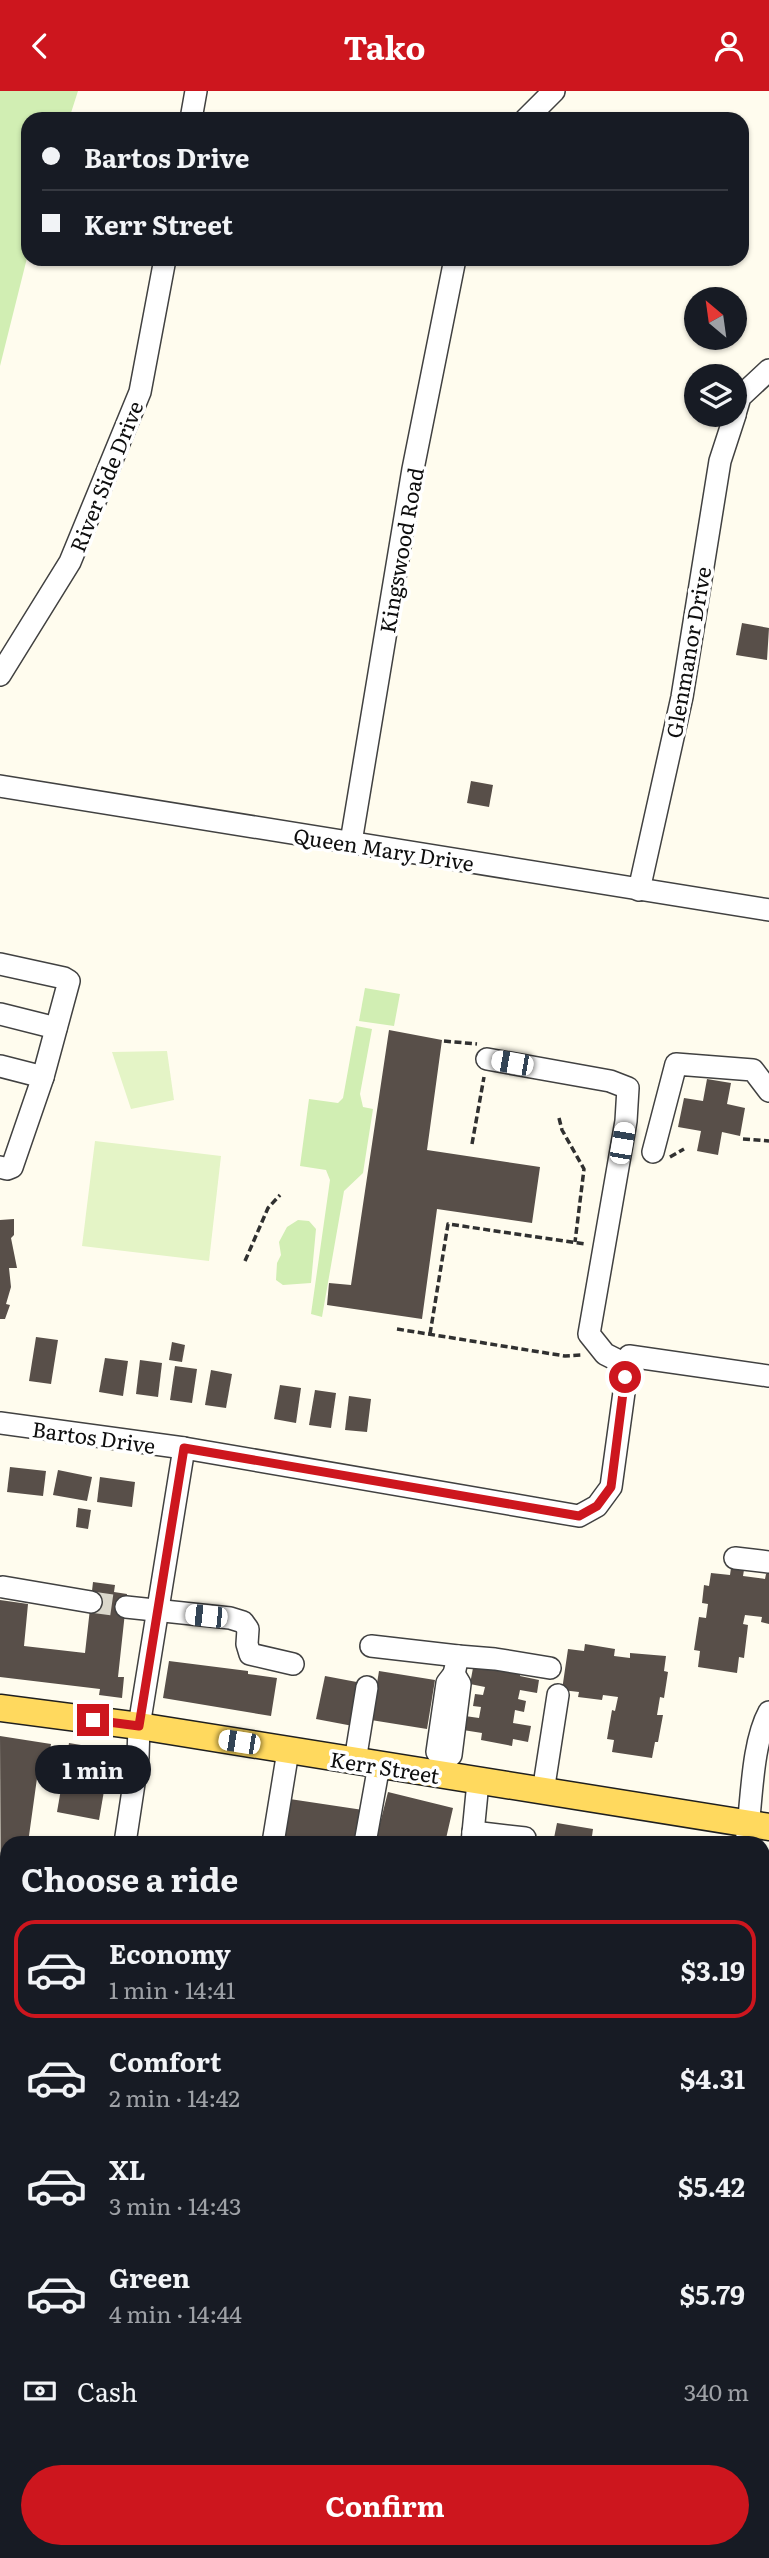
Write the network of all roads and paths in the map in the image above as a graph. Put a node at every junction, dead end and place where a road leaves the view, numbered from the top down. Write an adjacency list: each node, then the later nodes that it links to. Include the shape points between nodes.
1 (196, 91): 3 (street)
2 (554, 91): 4 (street)
3 (192, 112)
4 (533, 112)
5 (164, 266): 10 (street, River Side Drive, via 140,392 70,562)
6 (453, 266): 12 (street, Kingswood Road)
7 (769, 370): 8 (street, Glenmanor Drive)
8 (747, 390)
9 (731, 427): 13 (street, Glenmanor Drive, via 720,461 682,697)
10 (0, 675)
11 (0, 786): 12 (street, Queen Mary Drive)
12 (351, 842): 13 (street, Queen Mary Drive)
13 (639, 890): 14 (street, Queen Mary Drive)
14 (769, 910)
15 (0, 964): 17 (street, via 68,980)
16 (0, 1014): 17 (street)
17 (56, 1028): 21 (street)
18 (444, 1041): 19 (path, via 486,1045)
19 (487, 1059): 26 (path); 31 (street, via 628,1088)
20 (0, 1066): 21 (street)
21 (43, 1077): 28 (street, via 12,1167)
22 (769, 1091): 27 (street, via 753,1070 677,1065)
23 (559, 1118): 30 (path, via 583,1169)
24 (743, 1139): 25 (path)
25 (769, 1142)
26 (472, 1144)
27 (653, 1152)
28 (0, 1167)
29 (280, 1195): 32 (path, via 268,1208)
30 (575, 1242): 31 (path); 34 (path, via 448,1224)
31 (604, 1247): 35 (street, via 589,1334)
32 (245, 1261)
33 (397, 1329): 34 (path)
34 (430, 1334): 35 (path, via 565,1356)
35 (605, 1354): 36 (street)
36 (627, 1365): 37 (street, via 629,1356); 39 (street, Bartos Drive, via 611,1487 597,1506 579,1516)
37 (769, 1376)
38 (0, 1423): 39 (street, Bartos Drive)
39 (184, 1448): 45 (street)
40 (735, 1558): 41 (street)
41 (769, 1562)
42 (3, 1587): 43 (street)
43 (91, 1602)
44 (126, 1607): 45 (street)
45 (158, 1611): 47 (street, via 243,1622 250,1654); 54 (street)
46 (371, 1646): 48 (street)
47 (293, 1664)
48 (456, 1665): 49 (street, via 495,1659); 57 (street, via 460,1684 451,1755)
49 (550, 1668)
50 (367, 1687): 56 (street)
51 (558, 1695): 59 (street)
52 (0, 1708): 54 (main road, Kerr Street)
53 (769, 1712): 60 (street, via 757,1755)
54 (139, 1726): 55 (main road, Kerr Street); 61 (street)
55 (288, 1751): 56 (main road, Kerr Street); 62 (street)
56 (367, 1763): 57 (main road, Kerr Street); 63 (street)
57 (442, 1768): 58 (main road, Kerr Street)
58 (478, 1781): 59 (main road, Kerr Street); 64 (street)
59 (543, 1792): 60 (main road, Kerr Street)
60 (754, 1831)
61 (126, 1836)
62 (274, 1836)
63 (365, 1836)
64 (473, 1836)

